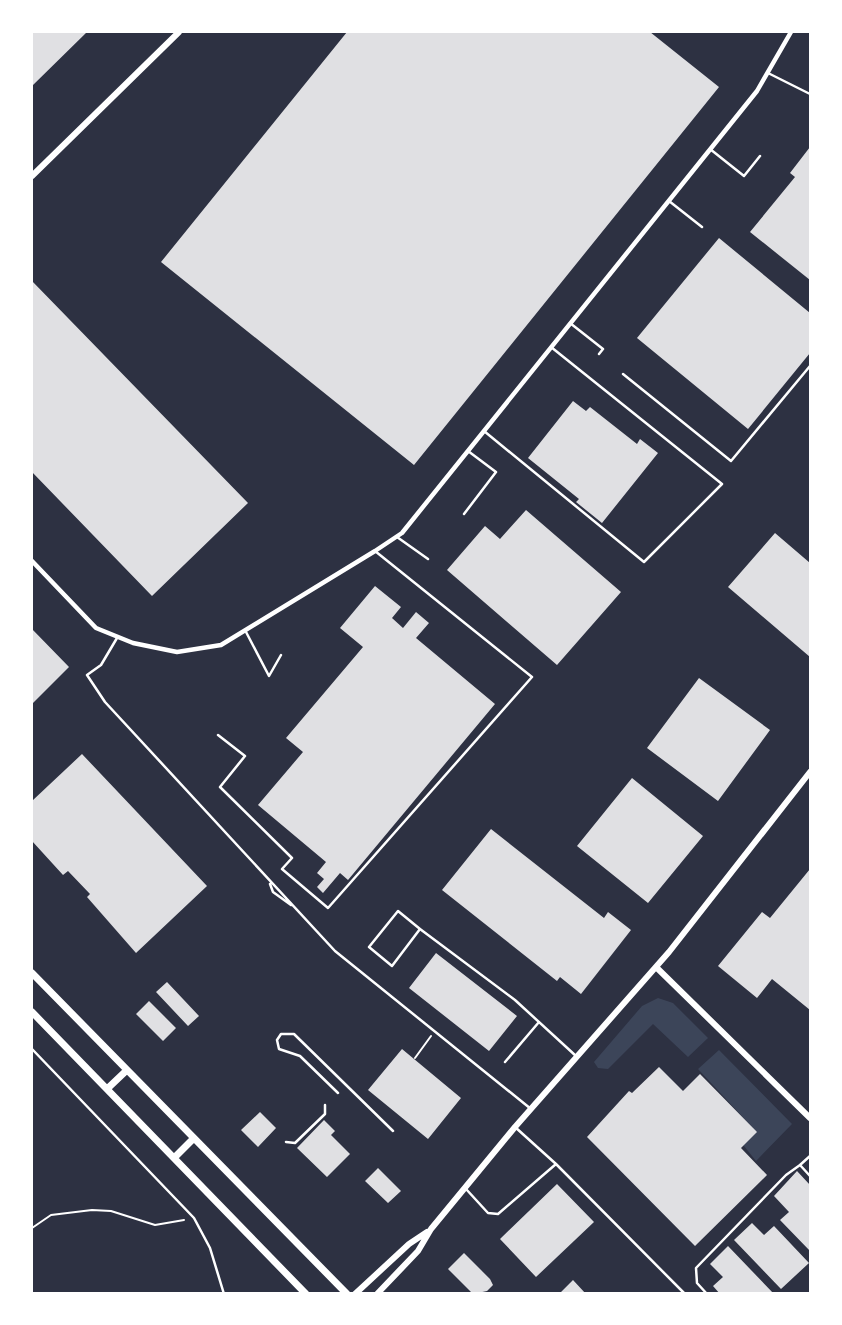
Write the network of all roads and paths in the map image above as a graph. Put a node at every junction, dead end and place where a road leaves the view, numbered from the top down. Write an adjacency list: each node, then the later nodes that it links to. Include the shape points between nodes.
1 (179, 32): 7 (street)
2 (791, 32): 3 (street)
3 (768, 73): 4 (lane); 5 (street)
4 (810, 94)
5 (710, 149): 6 (lane, via 744,176); 8 (street)
6 (760, 156)
7 (32, 176)
8 (668, 201): 9 (lane); 10 (street)
9 (702, 228)
10 (570, 323): 11 (street); 12 (lane, via 603,349)
11 (551, 347): 15 (street); 15 (lane, via 722,484 644,562)
12 (599, 354)
13 (810, 366): 14 (lane, via 731,461)
14 (623, 374)
15 (484, 430): 16 (street)
16 (468, 451): 17 (lane, via 496,472); 18 (street)
17 (464, 514)
18 (397, 537): 19 (street); 20 (lane)
19 (375, 551): 22 (street); 25 (lane, via 532,677 328,908 282,869 292,858 220,787 245,756)
20 (428, 559)
21 (32, 561): 23 (street, via 96,628)
22 (245, 630): 23 (street, via 221,645 177,652); 24 (lane, via 269,676)
23 (118, 637): 27 (lane, via 101,665 87,675 112,710)
24 (281, 655)
25 (218, 735)
26 (810, 772): 30 (street)
27 (270, 882): 28 (lane); 28 (lane, via 272,892)
28 (291, 905): 34 (lane, via 335,951)
29 (420, 929): 29 (lane, via 392,966 369,947 398,911); 33 (lane)
30 (656, 967): 36 (street); 44 (street)
31 (32, 973): 39 (main road)
32 (32, 1012): 40 (main road)
33 (539, 1022): 36 (lane); 38 (lane)
34 (435, 1031): 37 (path); 43 (lane)
35 (32, 1049): 55 (lane)
36 (576, 1056): 43 (street)
37 (415, 1058)
38 (505, 1062)
39 (127, 1070): 40 (main road); 47 (main road)
40 (107, 1089): 50 (main road)
41 (338, 1093): 46 (lane, via 300,1056 279,1049 281,1034 294,1034)
42 (325, 1105): 48 (lane, via 325,1114 295,1143)
43 (531, 1109): 45 (street)
44 (810, 1118)
45 (515, 1127): 51 (lane); 54 (street)
46 (393, 1131)
47 (193, 1139): 50 (main road); 60 (main road)
48 (286, 1142)
49 (810, 1156): 52 (lane)
50 (174, 1158): 59 (main road)
51 (556, 1164): 54 (lane, via 498,1214 488,1213); 63 (lane)
52 (800, 1165): 53 (lane); 64 (lane, via 696,1268 697,1283)
53 (810, 1176)
54 (466, 1189): 57 (street)
55 (194, 1218): 56 (path, via 155,1225 92,1210 51,1216); 58 (lane, via 211,1248)
56 (32, 1228)
57 (431, 1229): 61 (street); 62 (street, via 418,1251)
58 (225, 1293)
59 (306, 1293)
60 (347, 1293)
61 (355, 1293)
62 (377, 1293)
63 (685, 1293)
64 (707, 1293)

